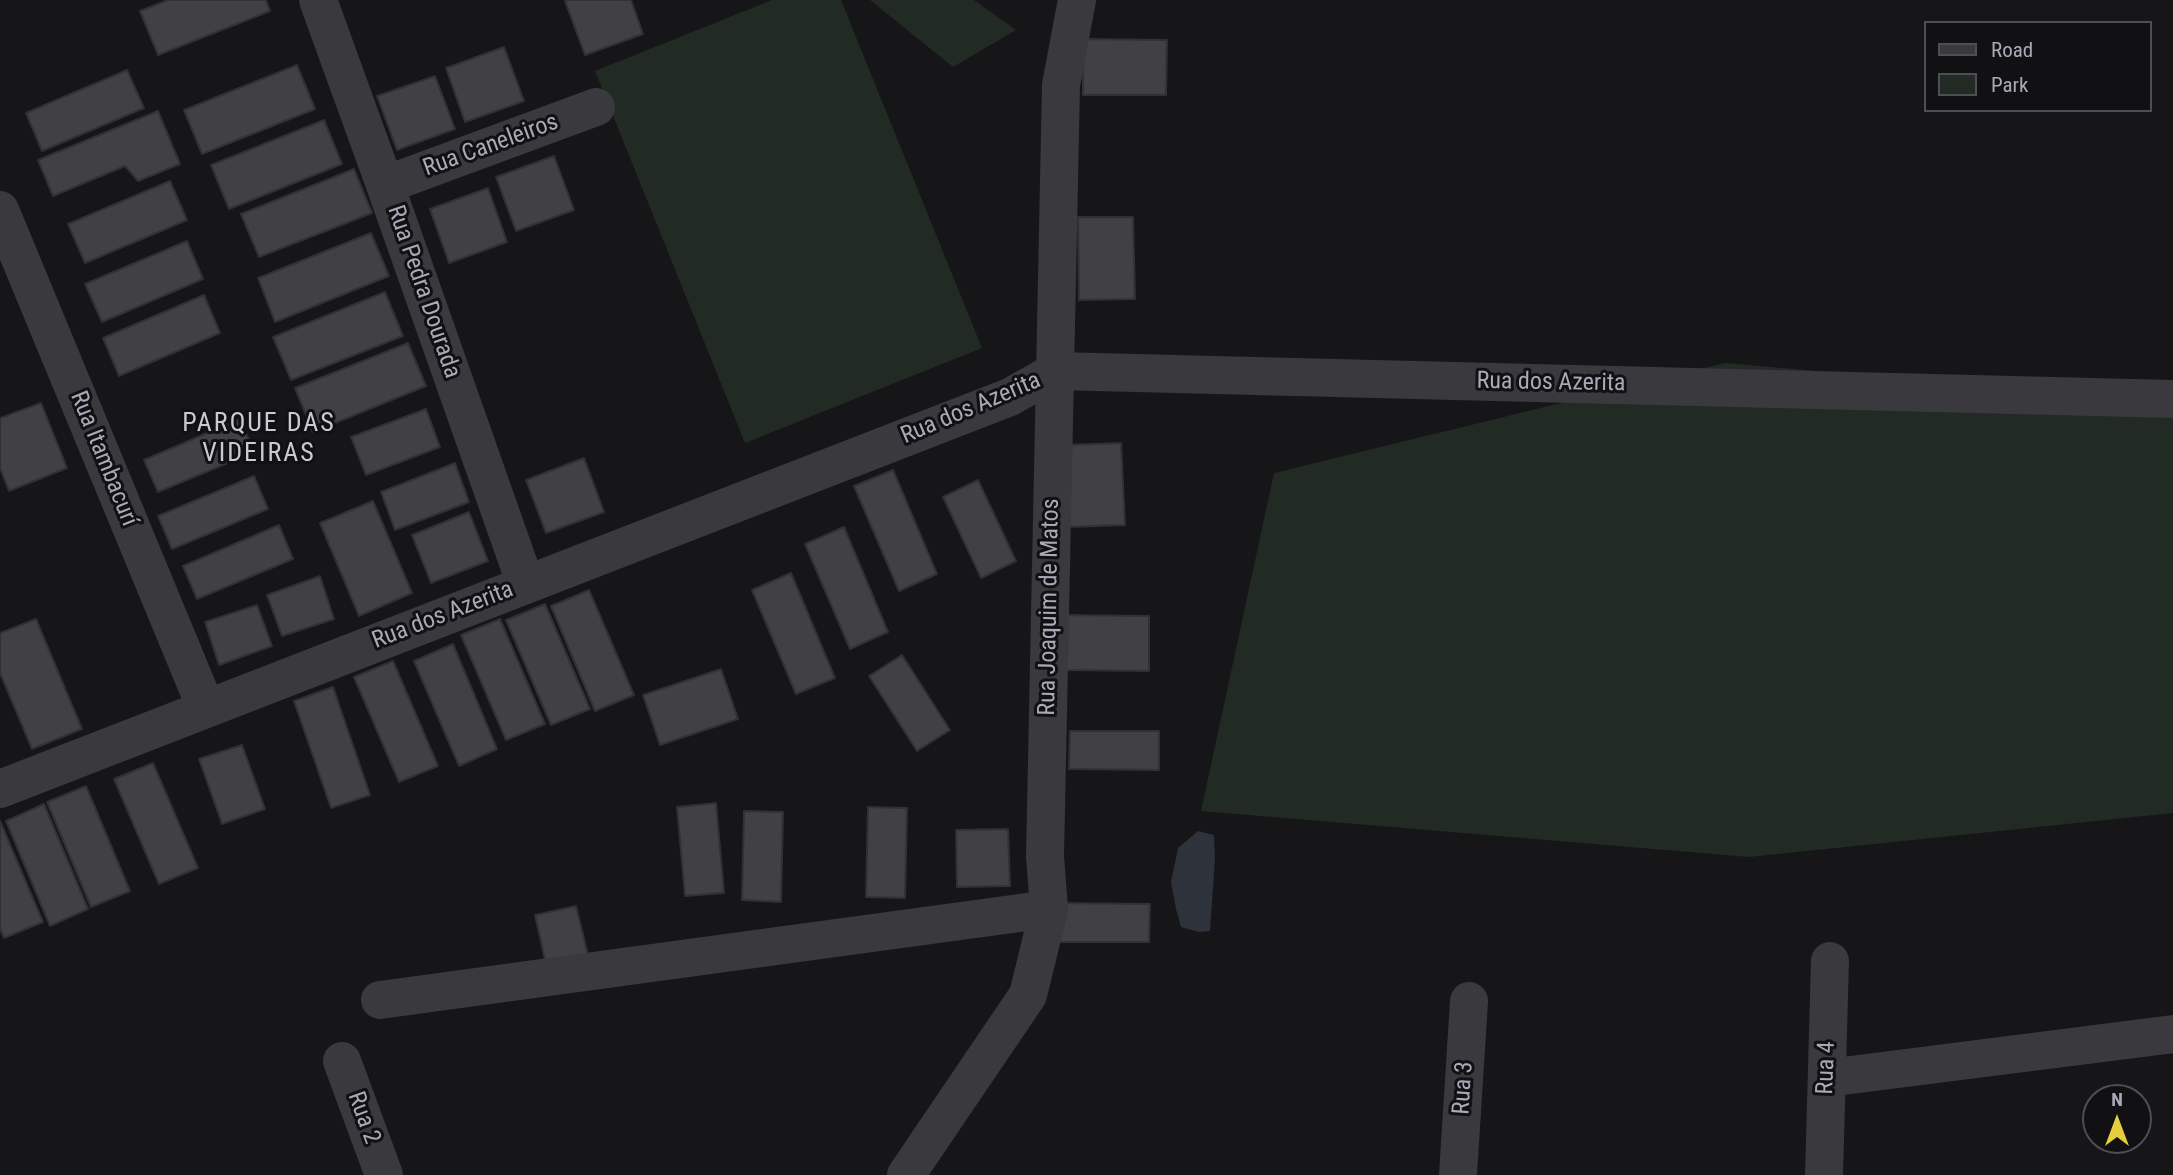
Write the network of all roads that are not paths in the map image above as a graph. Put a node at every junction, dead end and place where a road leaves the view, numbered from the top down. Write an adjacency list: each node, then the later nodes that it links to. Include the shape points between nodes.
1 (318, 0): 4 (street, Rua Pedra Dourada)
2 (1077, 0): 6 (street, Rua Joaquim de Matos, via 1061,85)
3 (596, 107): 4 (street, Rua Caneleiros)
4 (386, 185): 8 (street, Rua Pedra Dourada)
5 (0, 210): 9 (street, Rua Itambacurí)
6 (1056, 371): 7 (street, Rua dos Azerita); 8 (street, Rua dos Azerita, via 1010,397); 11 (street, Rua Joaquim de Matos, via 1046,842)
7 (2173, 399)
8 (526, 584): 9 (street, Rua dos Azerita)
9 (206, 708): 10 (street, Rua dos Azerita)
10 (0, 789)
11 (1049, 909): 13 (street); 19 (street, Rua Joaquim de Matos, via 1028,995)
12 (1830, 961): 17 (street, Rua 4)
13 (380, 1000)
14 (1469, 1001): 20 (street, Rua 3)
15 (2173, 1034): 17 (street)
16 (342, 1061): 18 (street, Rua 2)
17 (1827, 1079): 21 (street, Rua 4)
18 (384, 1175)
19 (906, 1175)
20 (1458, 1175)
21 (1824, 1175)

